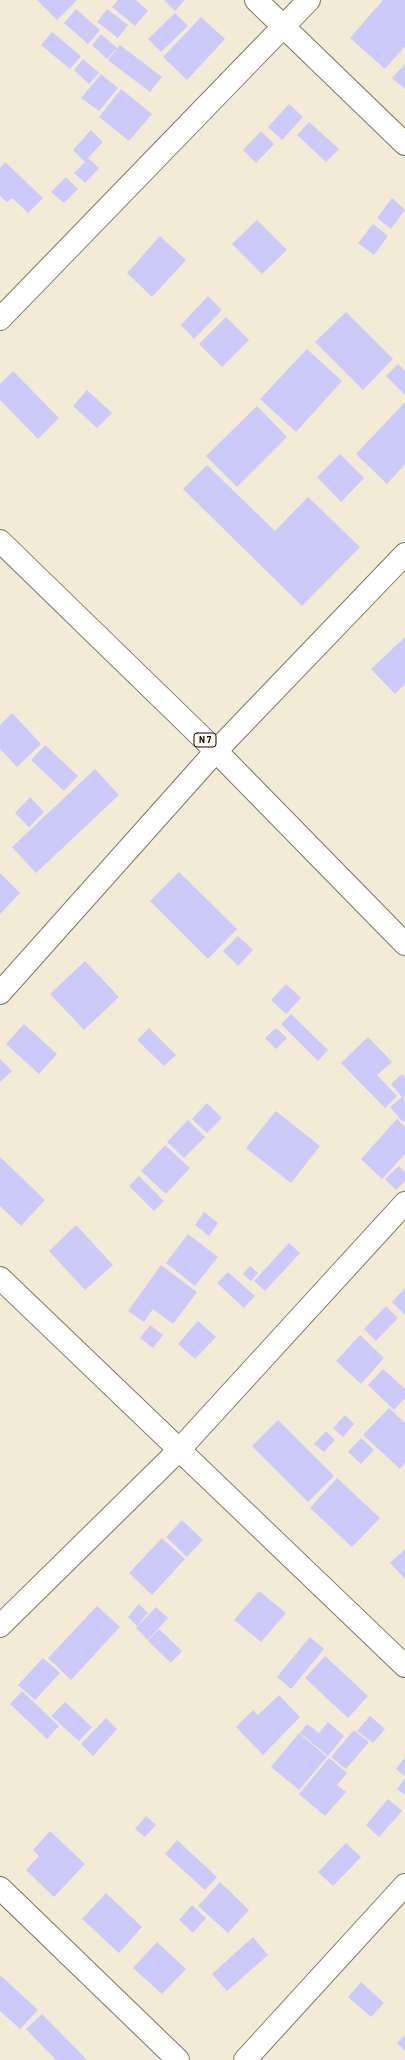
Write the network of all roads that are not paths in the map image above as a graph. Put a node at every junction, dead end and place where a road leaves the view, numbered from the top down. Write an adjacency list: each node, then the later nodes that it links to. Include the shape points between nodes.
1 (256, 0): 3 (main road)
2 (309, 0): 3 (main road)
3 (283, 27): 4 (main road); 5 (main road)
4 (405, 144)
5 (0, 319)
6 (0, 541): 8 (main road, N 7)
7 (405, 554): 8 (main road)
8 (216, 751): 9 (main road, N 7); 10 (main road)
9 (405, 944)
10 (0, 993)
11 (405, 1203): 13 (main road)
12 (0, 1278): 13 (main road)
13 (180, 1450): 14 (main road); 15 (main road)
14 (0, 1626)
15 (405, 1666)
16 (405, 1885): 19 (main road)
17 (0, 1888): 18 (main road)
18 (178, 2060)
19 (245, 2060)

